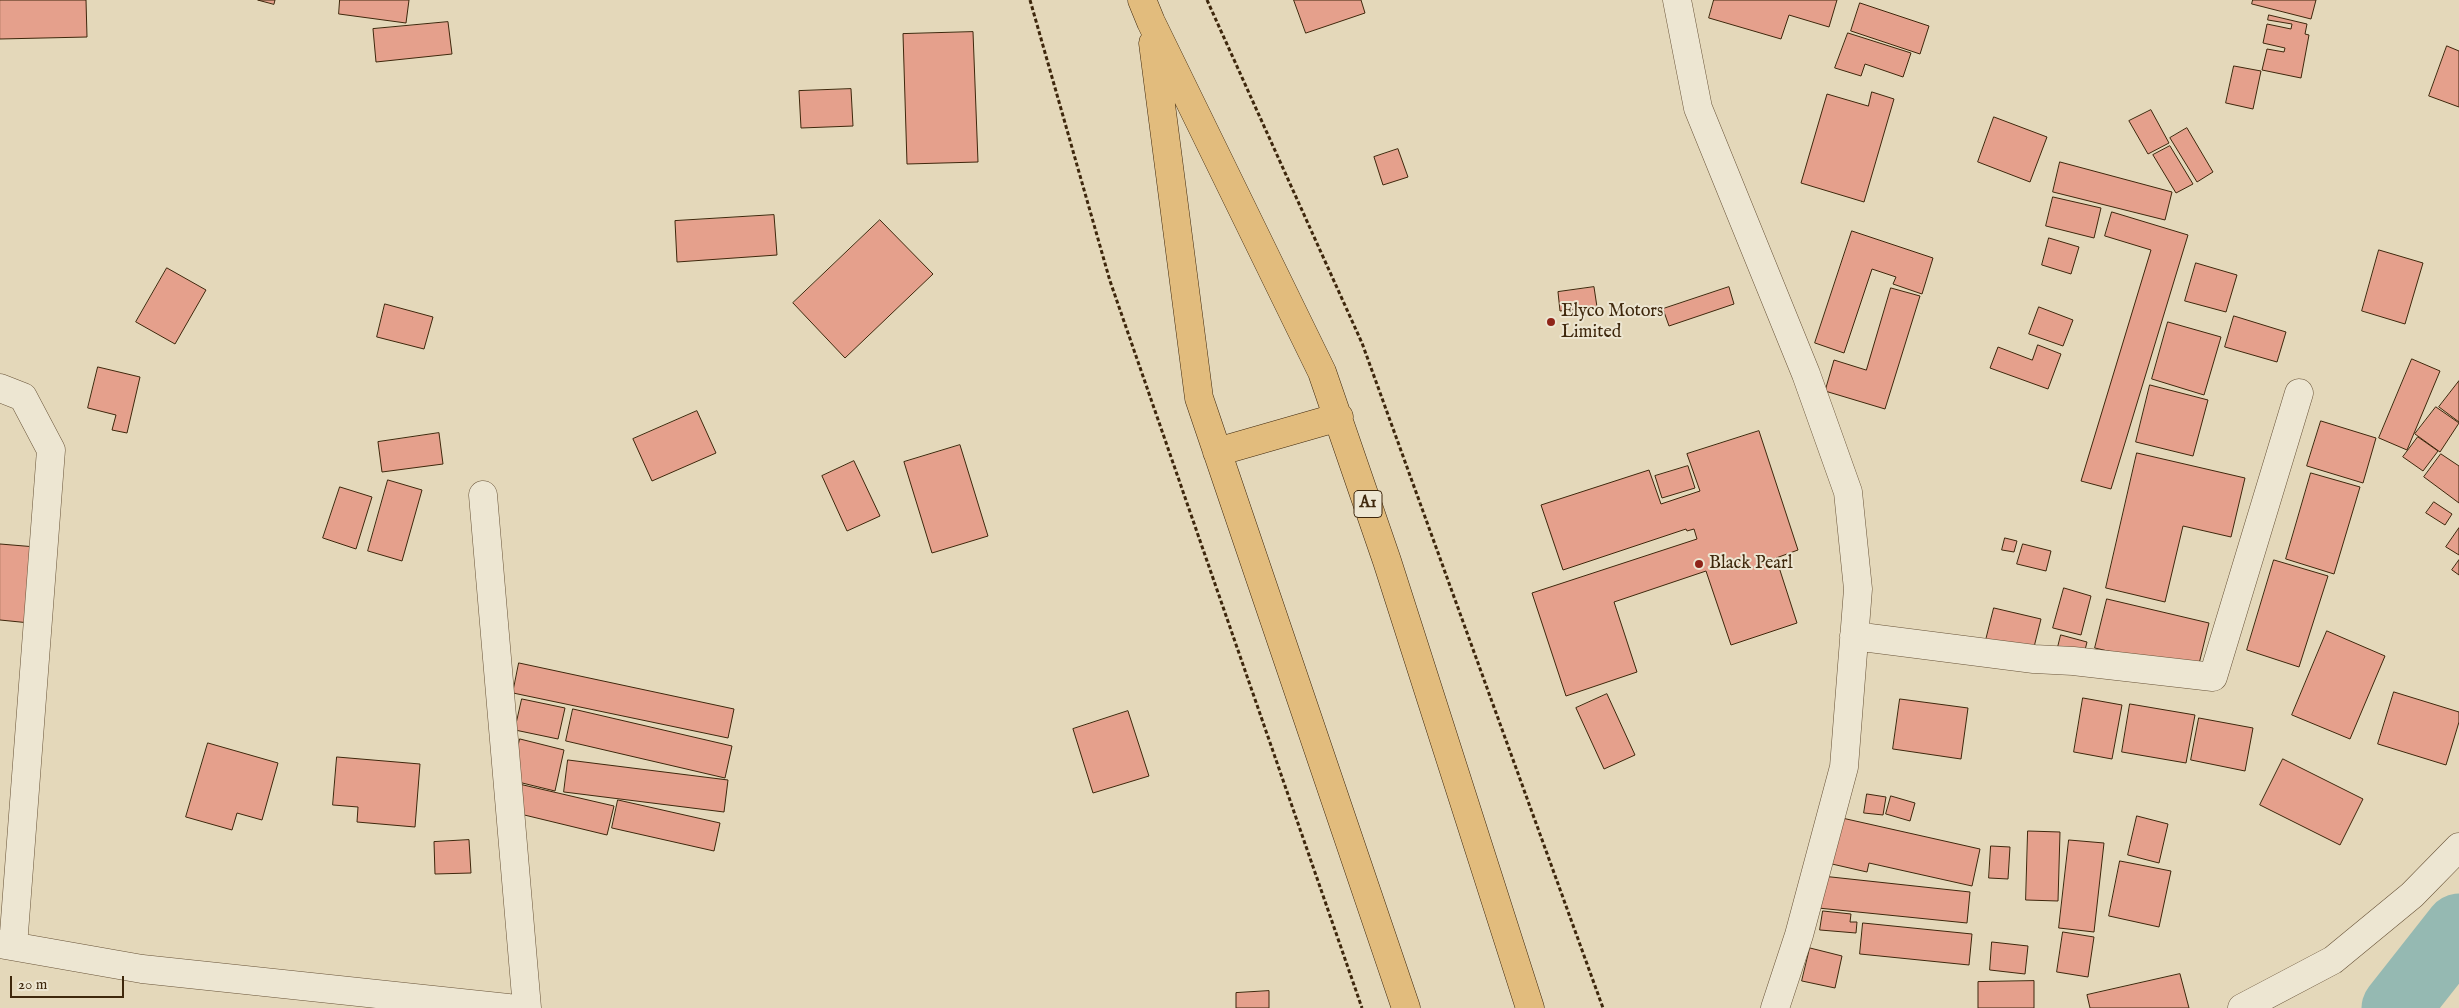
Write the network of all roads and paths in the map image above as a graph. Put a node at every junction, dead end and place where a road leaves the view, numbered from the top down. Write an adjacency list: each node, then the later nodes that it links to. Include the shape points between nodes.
1 (1030, 0): 15 (path, via 1110,281)
2 (1207, 0): 18 (path, via 1362,343)
3 (1676, 0): 10 (street, via 1698,108 1806,374 1848,492 1858,589)
4 (1147, 11): 7 (highway, A1, via 1322,372); 8 (highway, A1, via 1199,398)
5 (0, 388): 12 (street, via 23,397 51,450)
6 (2299, 393): 10 (street, via 2213,676 2073,660 2034,659)
7 (1339, 417): 8 (highway); 17 (highway, A1)
8 (1217, 452): 16 (highway, A1)
9 (483, 495): 14 (street)
10 (1854, 636): 19 (street, via 1844,767 1799,935)
11 (2459, 847): 20 (street, via 2412,895 2333,960)
12 (6, 945): 13 (street, via 142,969)
13 (508, 1008)
14 (526, 1008)
15 (1362, 1008)
16 (1406, 1008)
17 (1530, 1008)
18 (1603, 1008)
19 (1775, 1008)
20 (2242, 1008)

